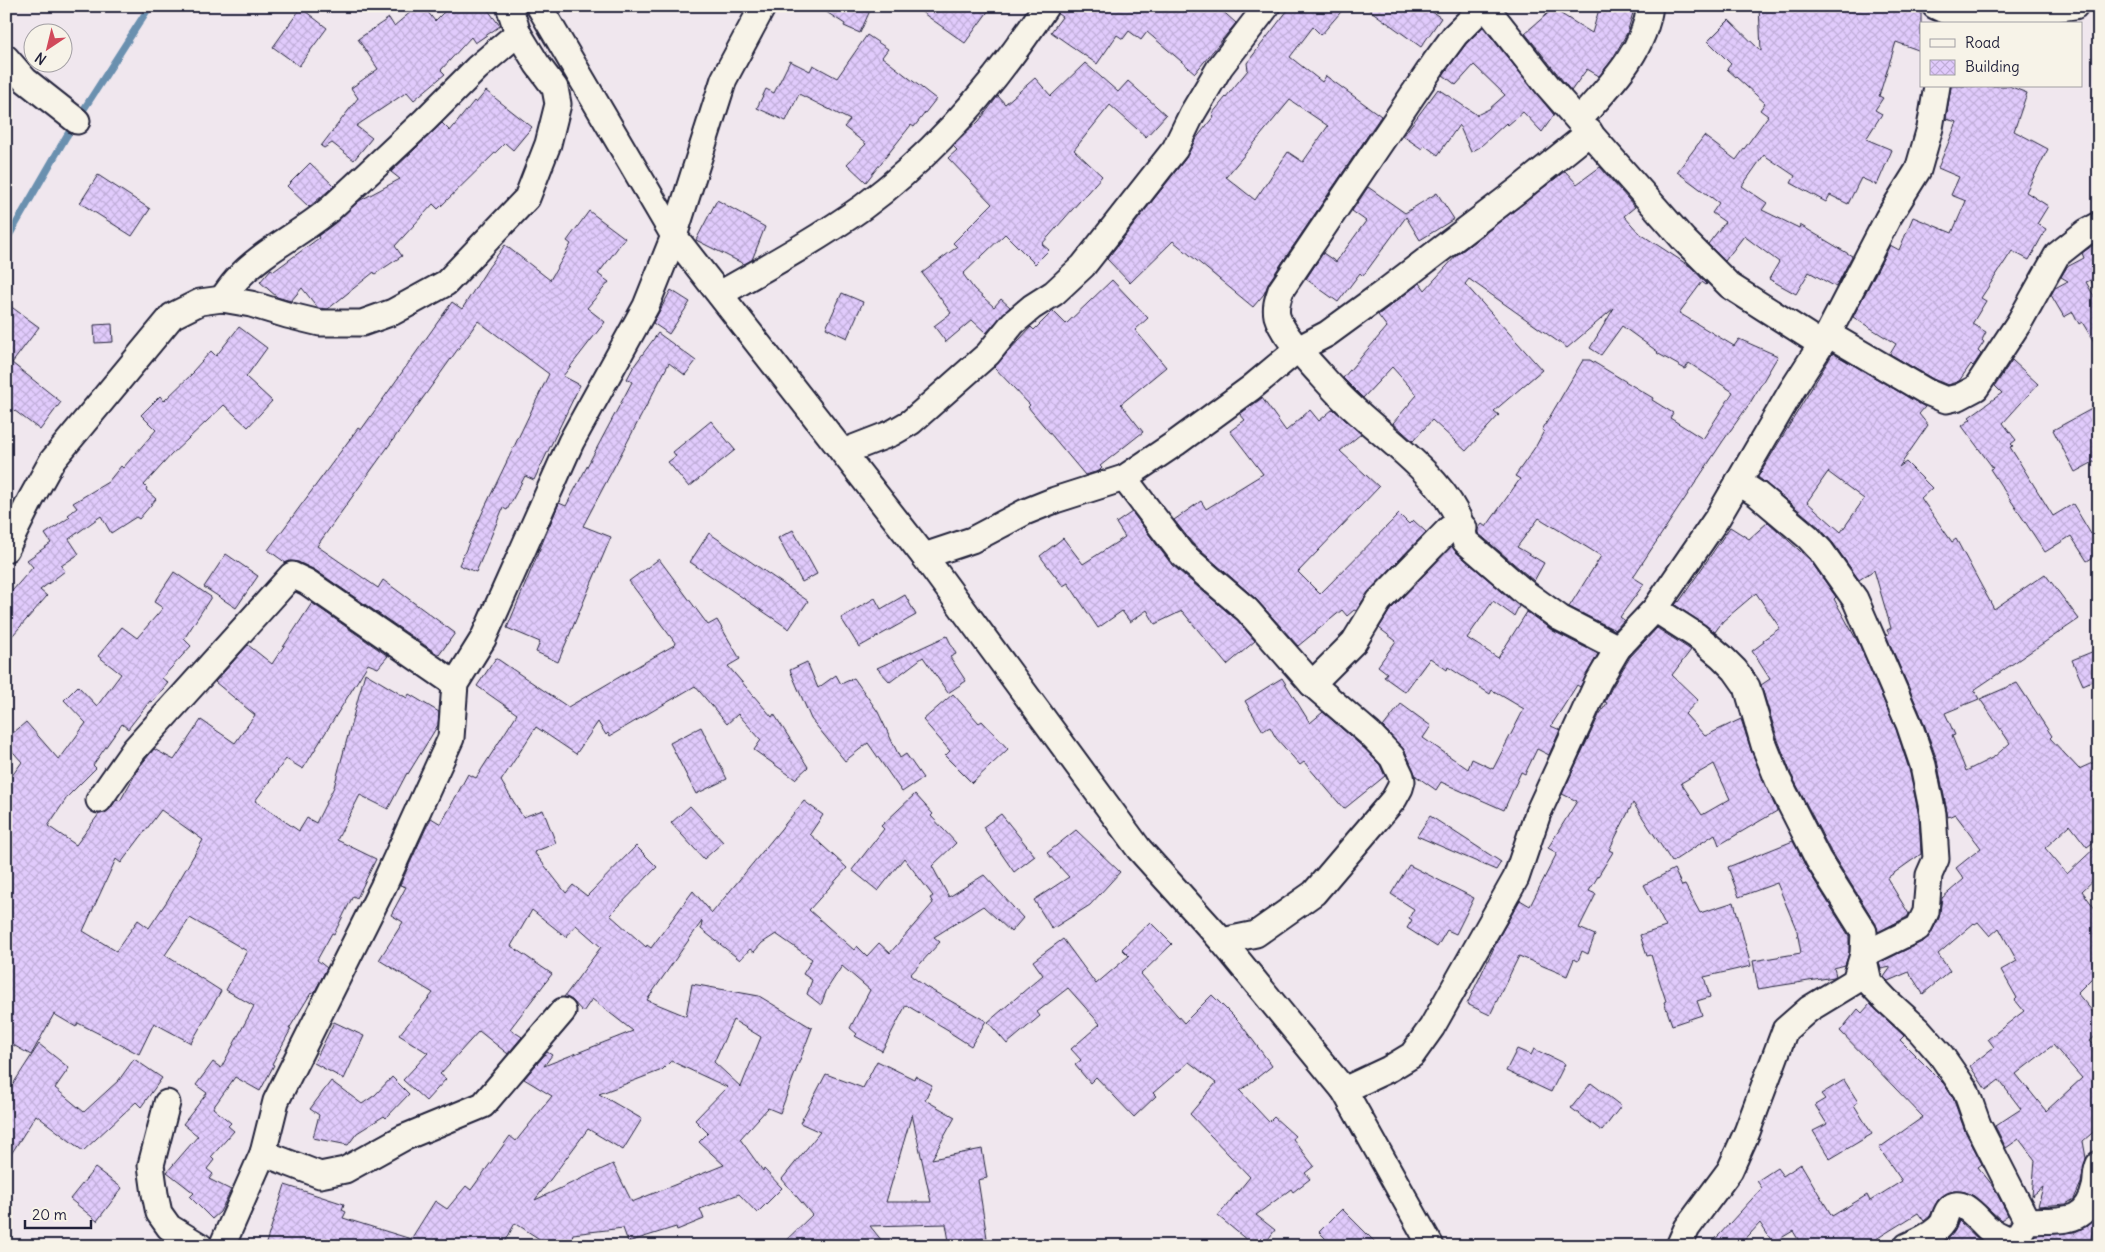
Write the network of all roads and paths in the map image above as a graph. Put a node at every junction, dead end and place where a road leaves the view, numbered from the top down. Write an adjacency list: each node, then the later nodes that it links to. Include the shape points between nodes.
1 (509, 6): 11 (street)
2 (539, 6): 17 (street)
3 (763, 6): 17 (street, via 724,79)
4 (1046, 6): 18 (street, via 1018,48 953,127 903,175 815,239)
5 (1267, 6): 22 (street, via 1220,67 1175,149 1083,266 1054,294 1012,323 988,354 911,422)
6 (1485, 6): 15 (street, via 1548,86); 21 (street, via 1440,55 1281,290 1276,304 1278,317)
7 (1650, 6): 15 (street, via 1648,24 1638,47)
8 (1935, 6): 10 (street)
9 (2075, 6): 10 (street)
10 (1962, 21)
11 (518, 33): 19 (street, via 330,209 239,277); 19 (street, via 555,88 558,104 548,144 527,198 446,283 393,312 362,323 320,323)
12 (6, 58): 14 (street, via 25,80)
13 (1937, 88): 20 (street, via 1918,170 1888,218)
14 (77, 121)
15 (1585, 126): 20 (street, via 1684,240 1730,286); 21 (street, via 1517,191 1327,334)
16 (2099, 225): 20 (street, via 2056,255 2020,321 1976,388 1959,397 1946,400 1927,392)
17 (674, 236): 18 (street); 30 (street, via 646,306 571,442 483,639)
18 (720, 294): 22 (street)
19 (222, 299): 26 (street, via 200,302 172,316 52,461)
20 (1824, 339): 24 (street)
21 (1298, 348): 23 (street, via 1244,394); 25 (street, via 1350,406 1434,482)
22 (843, 452): 27 (street)
23 (1124, 478): 27 (street, via 1055,500 972,540); 31 (street, via 1182,554 1247,610)
24 (1738, 482): 28 (street); 34 (street, via 1758,494 1808,537 1855,599 1909,724 1923,765 1933,814 1936,859 1929,875 1926,912 1918,928)
25 (1464, 528): 29 (street, via 1465,541 1524,592 1560,618); 31 (street, via 1449,529 1379,601 1354,642)
26 (6, 549)
27 (924, 556): 33 (street, via 1139,849)
28 (1656, 609): 29 (street); 34 (street, via 1697,636 1735,670 1747,687 1778,780 1818,859 1864,932)
29 (1618, 648): 36 (street, via 1598,682 1538,813 1516,878 1432,1028 1412,1055)
30 (455, 684): 32 (street, via 292,574 134,750); 38 (street, via 451,738 383,888 276,1101)
31 (1312, 684): 33 (street, via 1392,757 1401,776 1400,788 1314,893 1256,934)
32 (99, 800)
33 (1222, 940): 36 (street)
34 (1863, 955): 40 (street, via 1869,982 1919,1030 1966,1090); 44 (street, via 1855,981 1810,1009 1785,1030 1730,1170 1687,1228)
35 (564, 1011): 38 (street, via 483,1105 403,1138 345,1170 320,1175)
36 (1344, 1090): 43 (street)
37 (167, 1103): 41 (street, via 150,1165 154,1194 169,1227)
38 (263, 1153): 42 (street)
39 (2098, 1180): 40 (street, via 2084,1213)
40 (2019, 1235): 45 (street, via 2014,1242 1990,1230 1961,1205 1954,1205 1933,1233)
41 (200, 1246)
42 (222, 1246)
43 (1431, 1246)
44 (1679, 1246)
45 (1907, 1246)

